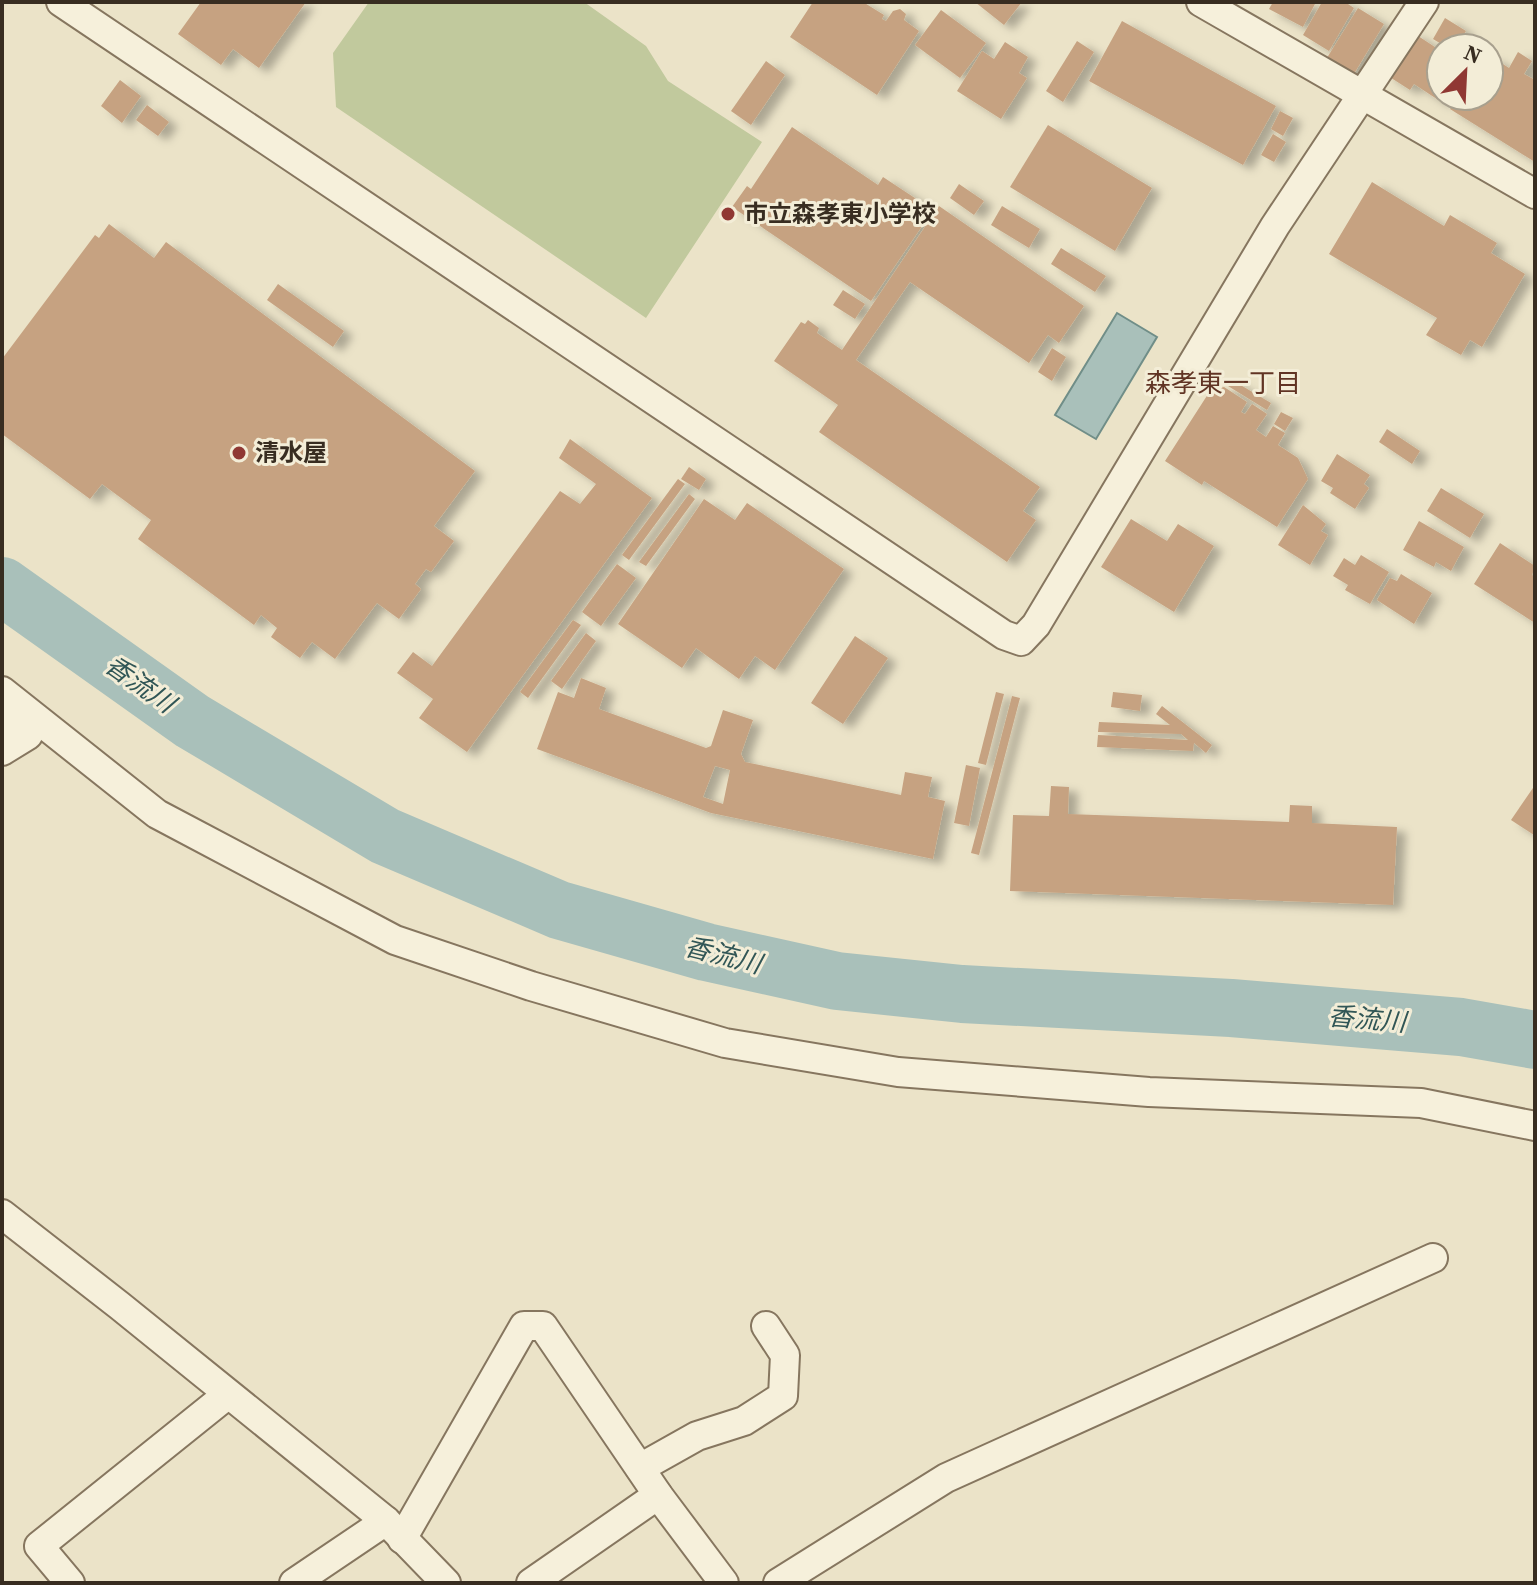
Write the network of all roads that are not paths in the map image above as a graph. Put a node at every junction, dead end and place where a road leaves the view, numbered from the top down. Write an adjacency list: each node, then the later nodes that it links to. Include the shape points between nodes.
1 (61, 2): 4 (street, via 1004,635 1021,641 1036,625 1275,226)
2 (1201, 2): 4 (street)
3 (1424, 2): 4 (street)
4 (1363, 97): 5 (street)
5 (1535, 194)
6 (2, 691): 9 (street, via 157,814 395,940 725,1043 898,1072 1149,1092 1421,1103)
7 (2, 715): 8 (street, via 28,735)
8 (2, 751)
9 (1535, 1126)
10 (2, 1214): 13 (street)
11 (1433, 1258): 22 (street, via 946,1478)
12 (766, 1326): 14 (street, via 785,1355 783,1396 744,1421 697,1436)
13 (227, 1395): 16 (street); 17 (street, via 39,1546)
14 (640, 1468): 15 (street); 16 (street, via 543,1326 524,1326)
15 (658, 1495): 20 (street); 21 (street)
16 (394, 1530): 18 (street); 19 (street)
17 (70, 1583)
18 (294, 1583)
19 (446, 1583)
20 (531, 1583)
21 (724, 1583)
22 (778, 1583)

